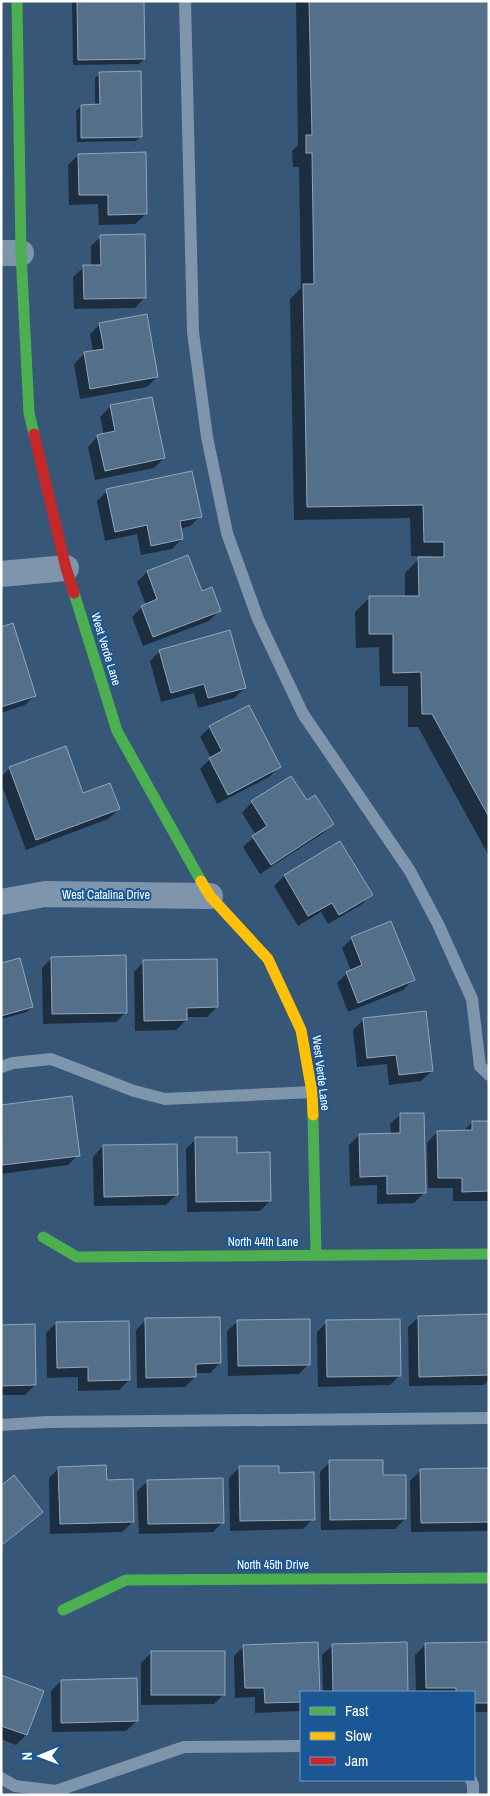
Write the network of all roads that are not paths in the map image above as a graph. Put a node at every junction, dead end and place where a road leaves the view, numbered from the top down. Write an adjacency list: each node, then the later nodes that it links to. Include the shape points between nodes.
1 (17, 1): 3 (street, West Verde Lane)
2 (185, 1): 9 (lane, via 193,332 207,437 226,533 258,619 303,714 410,871 438,924 472,999 480,1066)
3 (11, 253): 4 (street, West Verde Lane, via 29,413)
4 (66, 568): 5 (street); 6 (street, West Verde Lane, via 117,731)
5 (1, 574)
6 (210, 896): 7 (street, West Catalina Drive, via 45,894); 10 (street, West Verde Lane, via 268,959 301,1030)
7 (1, 902)
8 (1, 1067): 10 (lane, via 51,1059 134,1091 165,1099)
9 (489, 1075)
10 (312, 1092): 13 (street, West Verde Lane)
11 (43, 1237): 13 (street, North 44th Lane, via 77,1257)
12 (489, 1254): 13 (street, North 44th Lane)
13 (316, 1255)
14 (489, 1418): 15 (lane)
15 (1, 1425)
16 (489, 1578): 17 (street, North 45th Drive, via 126,1580)
17 (63, 1610)
18 (300, 1746): 19 (lane, via 184,1747 56,1791 15,1786)
19 (1, 1778)
20 (471, 1781): 21 (lane)
21 (473, 1795)

